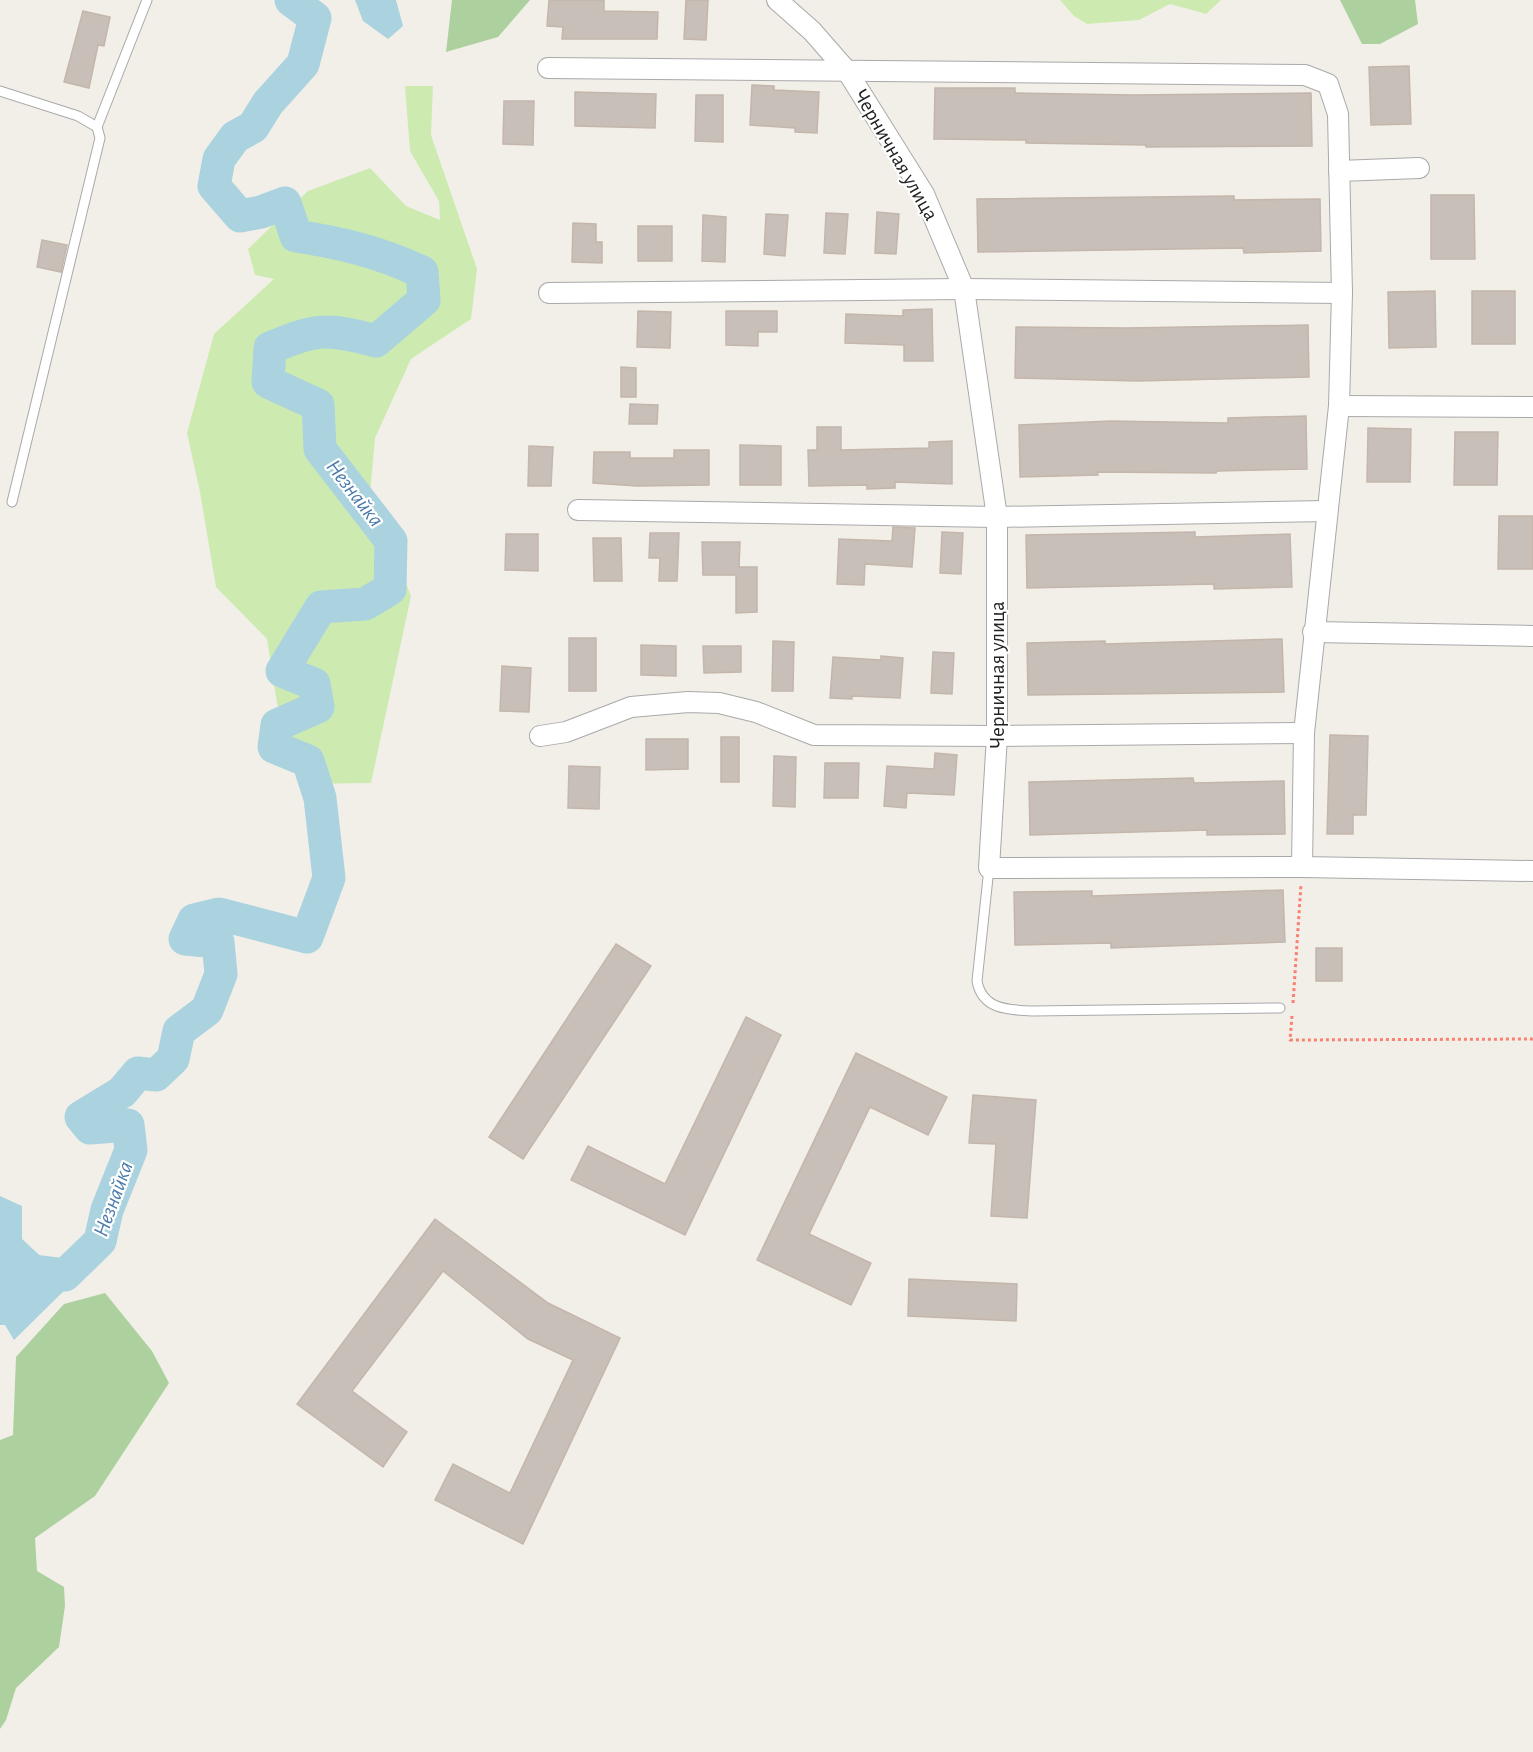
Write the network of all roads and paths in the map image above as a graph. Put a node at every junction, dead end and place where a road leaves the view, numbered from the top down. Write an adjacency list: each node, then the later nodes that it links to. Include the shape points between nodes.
1 (147, 0): 6 (lane)
2 (777, 0): 4 (street, Черничная улица, via 812,31)
3 (548, 68): 4 (street)
4 (847, 71): 8 (street, via 1305,75 1328,84 1334,97); 9 (street, Черничная улица, via 924,194)
5 (0, 91): 6 (lane, via 78,116)
6 (97, 127): 14 (lane, via 100,138)
7 (1419, 168): 8 (street)
8 (1339, 171): 11 (street)
9 (964, 289): 10 (street); 11 (street); 17 (street, Черничная улица)
10 (549, 293)
11 (1342, 293): 12 (street)
12 (1339, 406): 13 (street); 16 (street)
13 (1533, 407)
14 (12, 502)
15 (578, 510): 17 (street)
16 (1326, 511): 17 (street); 18 (street)
17 (997, 517): 22 (street, Черничная улица)
18 (1313, 632): 19 (street); 20 (street)
19 (1533, 636)
20 (1305, 733): 22 (street); 23 (street)
21 (540, 736): 22 (street, via 566,732 631,707 687,702 719,703 756,712 814,735)
22 (998, 736): 24 (street, Черничная улица)
23 (1302, 867): 24 (street); 25 (street); 27 (path, via 1290,1040)
24 (989, 868): 26 (lane, via 977,981 986,1003 1032,1011)
25 (1533, 871)
26 (1280, 1008)
27 (1533, 1039)

